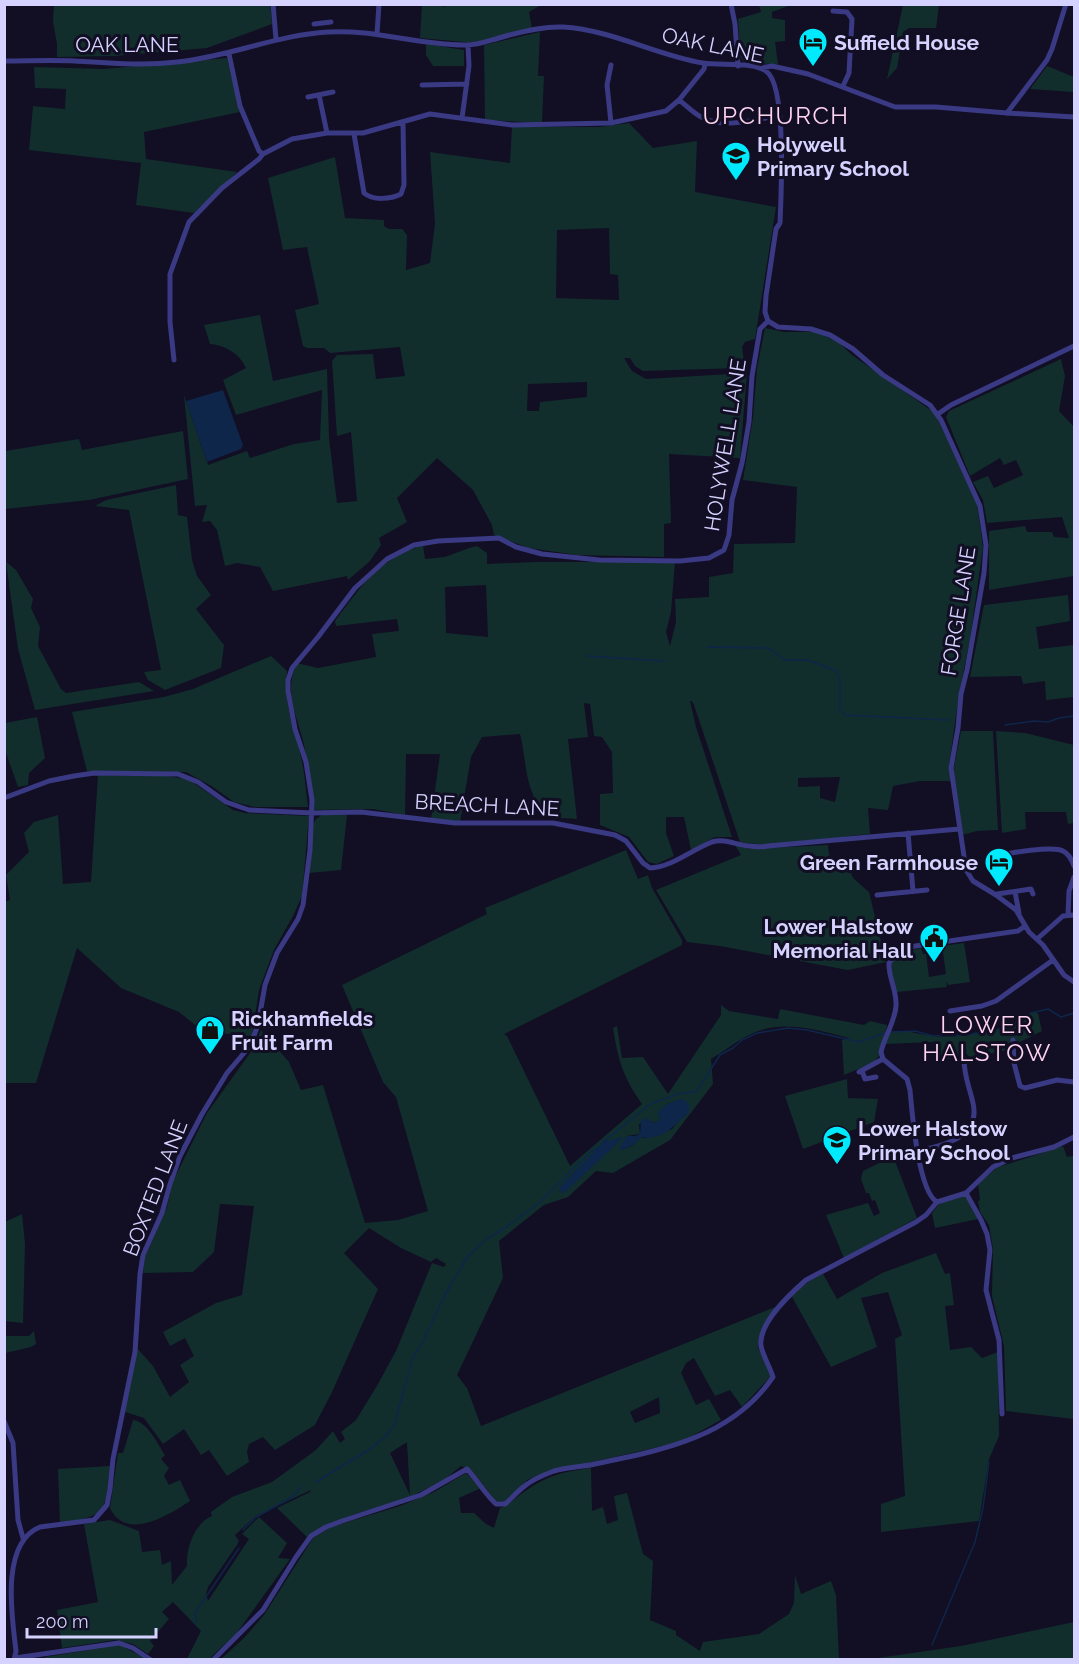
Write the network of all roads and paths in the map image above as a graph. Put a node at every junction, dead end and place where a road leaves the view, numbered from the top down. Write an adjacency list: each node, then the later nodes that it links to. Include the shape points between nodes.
1 (273, 4): 11 (street)
2 (379, 4): 10 (street)
3 (731, 4): 16 (street)
4 (1066, 4): 28 (street, via 1047,60)
5 (833, 10): 23 (street, via 847,12 852,20 849,73)
6 (331, 22): 7 (street)
7 (323, 23): 8 (street); 9 (street)
8 (314, 24)
9 (325, 32): 10 (street, OAK LANE); 11 (street, OAK LANE)
10 (377, 34): 12 (street, OAK LANE)
11 (276, 39): 13 (street, OAK LANE)
12 (468, 45): 15 (street, OAK LANE, via 565,27); 21 (street)
13 (229, 54): 14 (street, OAK LANE, via 141,65); 36 (street, via 240,106)
14 (4, 61)
15 (705, 64): 16 (street, OAK LANE); 27 (street)
16 (738, 66): 18 (street, OAK LANE)
17 (608, 68): 33 (street)
18 (761, 68): 19 (street); 20 (street, OAK LANE)
19 (776, 68): 20 (street); 23 (street)
20 (771, 76): 29 (street)
21 (467, 84): 22 (street); 31 (street)
22 (422, 85)
23 (843, 86): 28 (street, via 895,107)
24 (333, 92): 25 (street)
25 (319, 95): 26 (street); 34 (street)
26 (308, 97)
27 (680, 100): 29 (street, via 701,117 717,122); 33 (street, via 666,111)
28 (1007, 113): 30 (street)
29 (779, 116): 37 (street, via 780,223 766,296)
30 (1074, 117)
31 (462, 118): 32 (street, via 430,114); 33 (street, via 512,125)
32 (403, 123): 35 (street); 35 (street, via 404,185 394,197 371,198 364,194)
33 (610, 123)
34 (327, 132): 35 (street); 36 (street, via 292,139)
35 (354, 134)
36 (263, 154): 39 (street, via 189,222 170,274)
37 (768, 321): 40 (street, FORGE LANE, via 780,328 820,331 838,339); 42 (street, HOLYWELL LANE, via 760,329 749,422 724,550 709,558 680,561 599,560 542,554 499,538 429,542 394,555 355,588 289,673 288,691 306,762)
38 (1074, 346): 40 (street)
39 (174, 360)
40 (938, 414): 43 (street, FORGE LANE, via 977,499 986,545 980,608 961,694 951,768)
41 (4, 798): 42 (street, BREACH LANE, via 74,776 163,773 189,777 237,807)
42 (312, 813): 44 (street, BREACH LANE, via 361,812 454,823 553,823 622,838 650,868 712,842 762,847); 72 (street, BOXTED LANE, via 303,905 265,985 255,1037 216,1089 196,1124 143,1255 135,1352 107,1505 94,1520 40,1527)
43 (959, 829): 44 (street, BREACH LANE); 53 (street, FORGE LANE, via 968,875)
44 (908, 833): 49 (street)
45 (997, 857): 46 (street, via 1015,851 1062,850)
46 (1074, 866)
47 (1074, 877): 55 (street, via 1069,891)
48 (927, 890): 49 (street)
49 (913, 891): 52 (street)
50 (1015, 892): 51 (street, via 1031,889); 53 (street); 54 (street)
51 (1033, 894)
52 (877, 895)
53 (996, 895): 54 (street, FORGE LANE)
54 (1019, 914): 56 (street)
55 (1071, 915): 57 (street, via 1058,919)
56 (1025, 926): 57 (street); 63 (street, via 1018,931 897,952 888,965 896,991 896,1008 881,1052)
57 (1037, 939): 58 (street)
58 (1053, 960): 59 (street); 60 (street, via 996,1001)
59 (1074, 982)
60 (950, 1011)
61 (1012, 1040): 65 (street, via 1020,1086 1058,1080)
62 (964, 1058): 67 (street, via 974,1119 956,1141)
63 (884, 1059): 64 (street, via 861,1071 865,1079); 67 (street, via 907,1079)
64 (876, 1077)
65 (1074, 1082)
66 (1074, 1137): 68 (street, via 993,1167)
67 (918, 1151): 69 (street, via 926,1188)
68 (968, 1195): 69 (street); 70 (street, via 987,1234 990,1250 986,1290 999,1340)
69 (937, 1202): 75 (street, via 916,1222 806,1280 793,1292 769,1319 761,1339 773,1377 732,1418 681,1444 554,1471 522,1488 505,1504 496,1504 487,1496 467,1469 421,1495 326,1527 311,1536 263,1610)
70 (1002, 1414)
71 (4, 1421): 72 (street, via 13,1443 18,1520)
72 (23, 1538): 73 (street, via 12,1573)
73 (14, 1659): 74 (street, via 120,1643)
74 (151, 1659)
75 (213, 1659)

